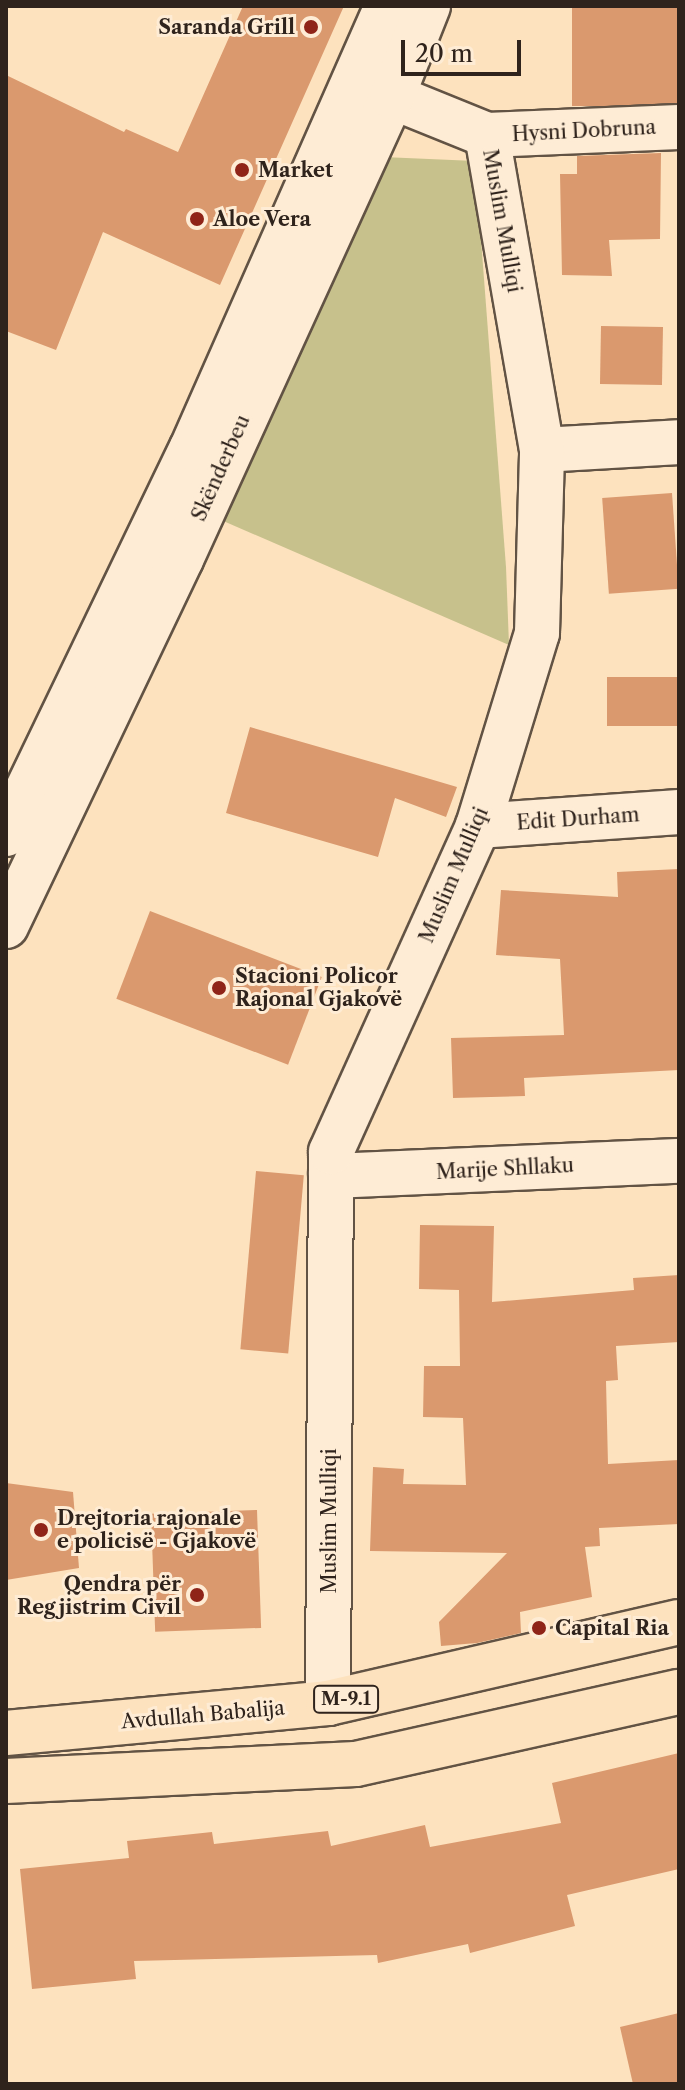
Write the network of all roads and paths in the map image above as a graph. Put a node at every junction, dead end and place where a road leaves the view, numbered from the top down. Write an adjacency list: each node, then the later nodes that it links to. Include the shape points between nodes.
1 (387, 6): 3 (street, Skënderbeu)
2 (428, 6): 3 (street, Skënderbeu)
3 (374, 89): 5 (street, Hysni Dobruna); 10 (street, Skënderbeu); 11 (street, Skënderbeu, via 181,559)
4 (679, 127): 5 (street, Hysni Dobruna)
5 (487, 135): 7 (street, Muslim Mulliqi)
6 (679, 442): 7 (street)
7 (542, 450): 9 (street, Muslim Mulliqi, via 537,633)
8 (679, 812): 9 (street, Edit Durham)
9 (478, 826): 13 (street, Muslim Mulliqi, via 331,1152)
10 (6, 834)
11 (6, 926)
12 (679, 1161): 13 (street, Marije Shllaku)
13 (331, 1176): 16 (street, Muslim Mulliqi)
14 (679, 1622): 16 (main road, Avdullah Babalija / M-9.1)
15 (679, 1692): 18 (main road, via 356,1764)
16 (328, 1703): 17 (main road, Avdullah Babalija / M-9.1)
17 (6, 1733)
18 (6, 1781)

